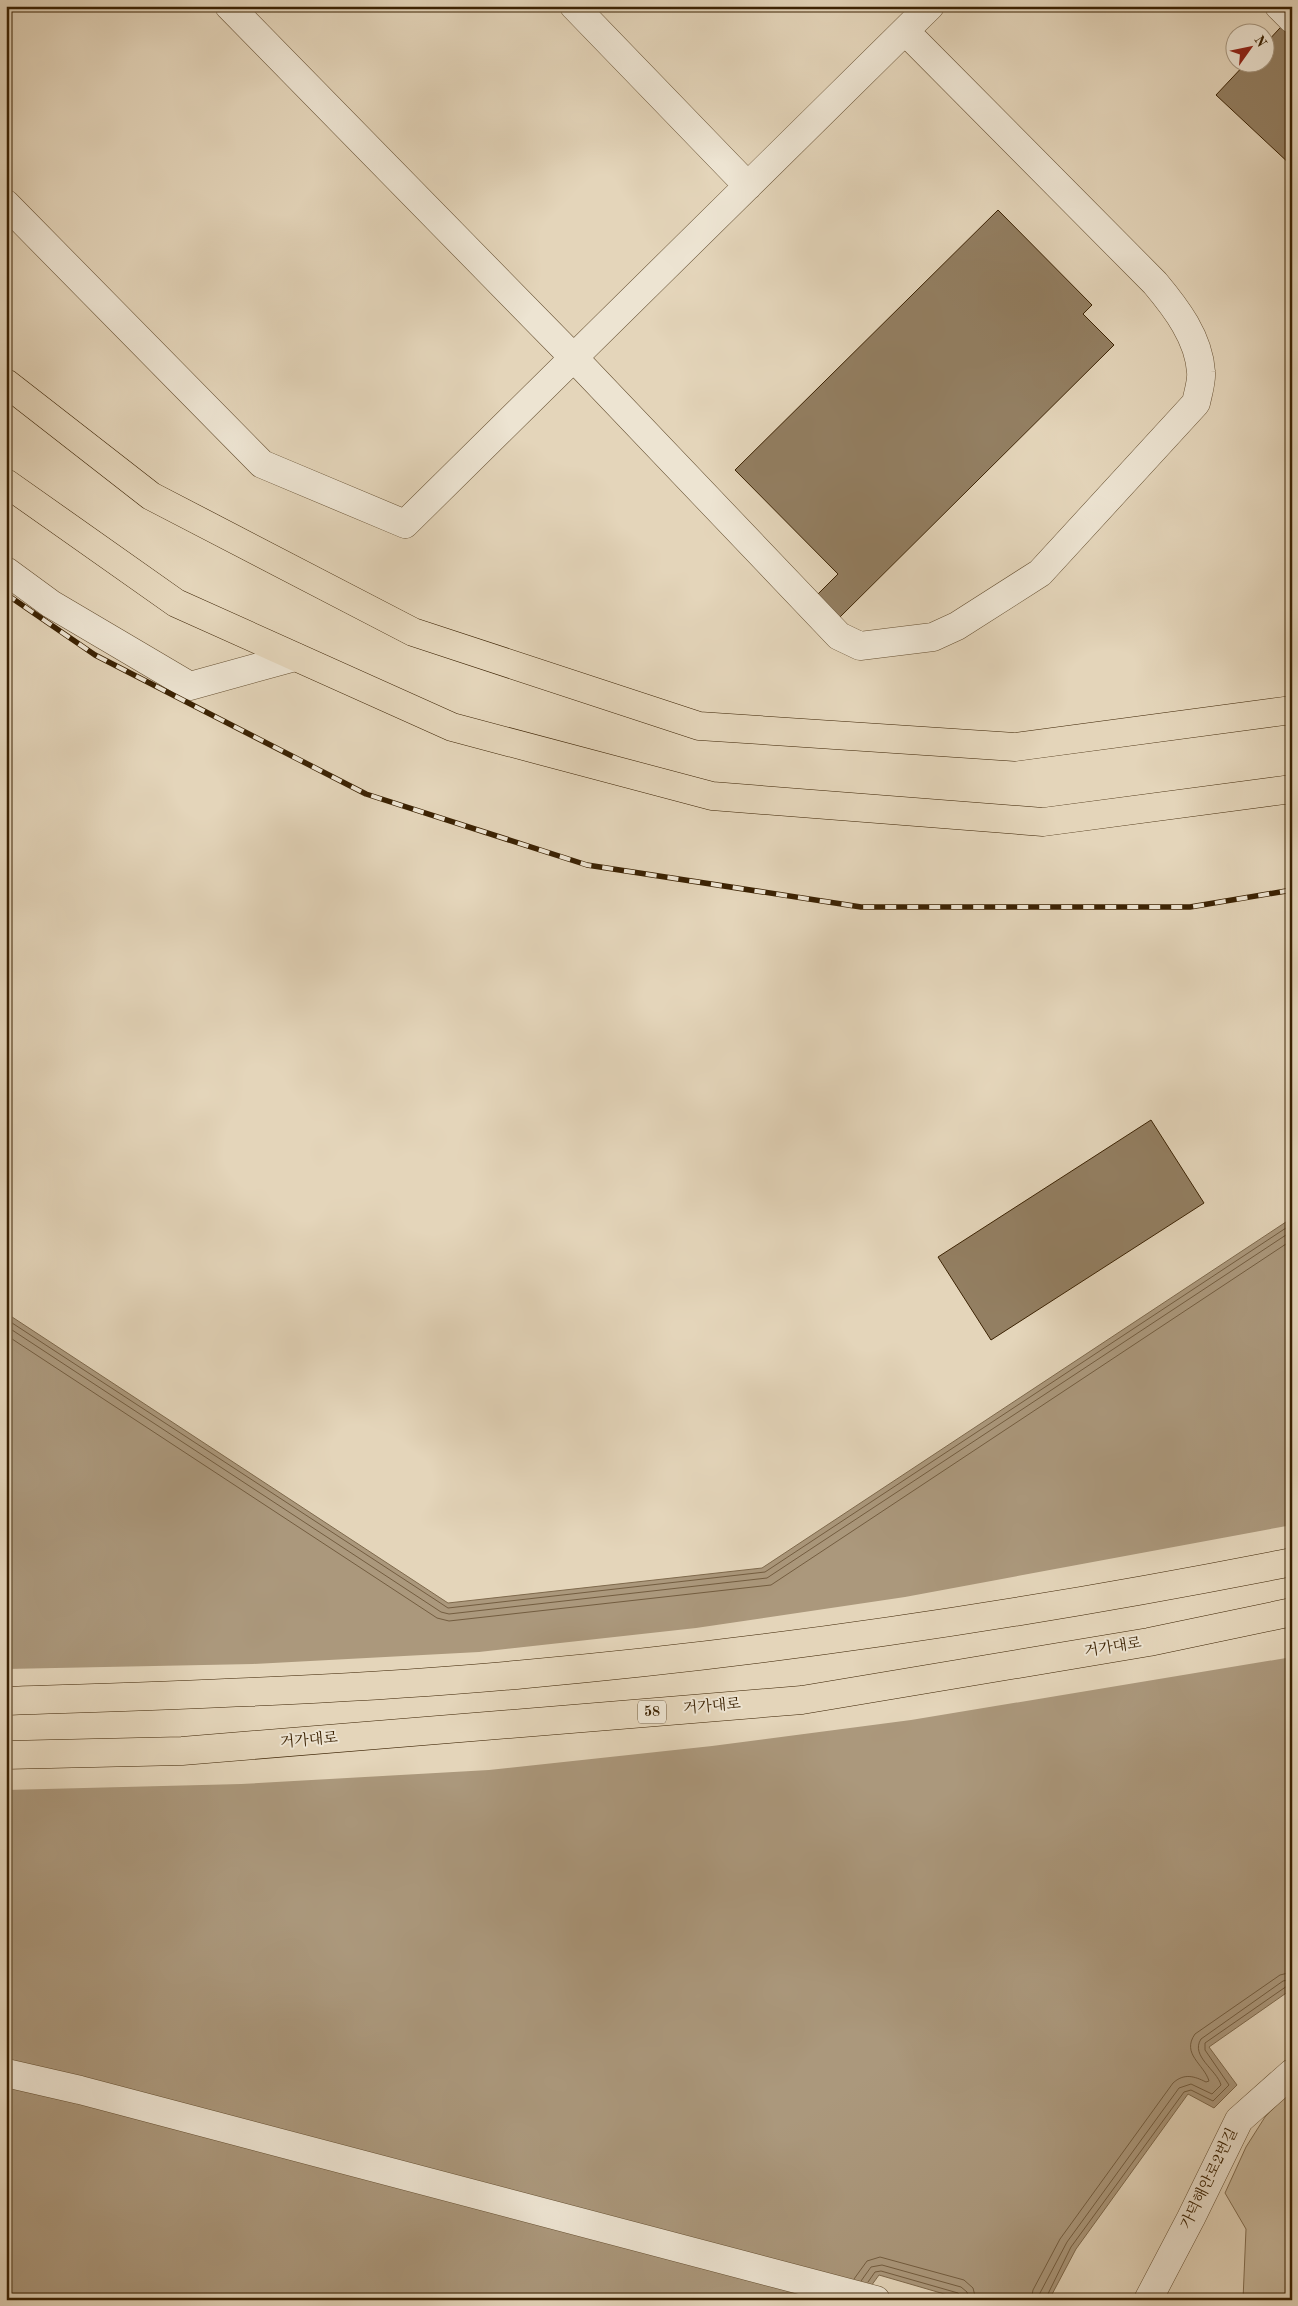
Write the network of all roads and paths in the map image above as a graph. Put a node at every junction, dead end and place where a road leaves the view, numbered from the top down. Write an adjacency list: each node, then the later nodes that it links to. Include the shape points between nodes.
1 (228, 6): 9 (street)
2 (574, 6): 7 (street)
3 (930, 6): 6 (street)
4 (1278, 6): 5 (street)
5 (1292, 19)
6 (905, 31): 7 (street); 9 (street, via 1155,283 1176,307 1195,344 1201,373 1196,403 1040,573 957,626 933,636 860,646 839,636)
7 (748, 186): 9 (street)
8 (6, 204): 9 (street, via 262,464 405,524)
9 (574, 358)
10 (6, 382): 14 (main road, via 151,496 413,632 699,726 1015,747)
11 (6, 483): 13 (main road, via 176,603)
12 (6, 571): 13 (street, via 51,604 190,686)
13 (295, 657): 15 (main road, via 452,727 712,796 1043,822)
14 (1292, 710)
15 (1292, 789)
16 (1292, 1562): 18 (main road, via 1141,1592 787,1646 525,1674 246,1693)
17 (1292, 1612): 19 (main road, 거가대로 / 58, via 1149,1642 802,1700 182,1751)
18 (6, 1701)
19 (6, 1755)
20 (6, 2073): 22 (street)
21 (1292, 2073): 23 (street, 가덕해안로2번길, via 1239,2120)
22 (876, 2300)
23 (1148, 2300)

